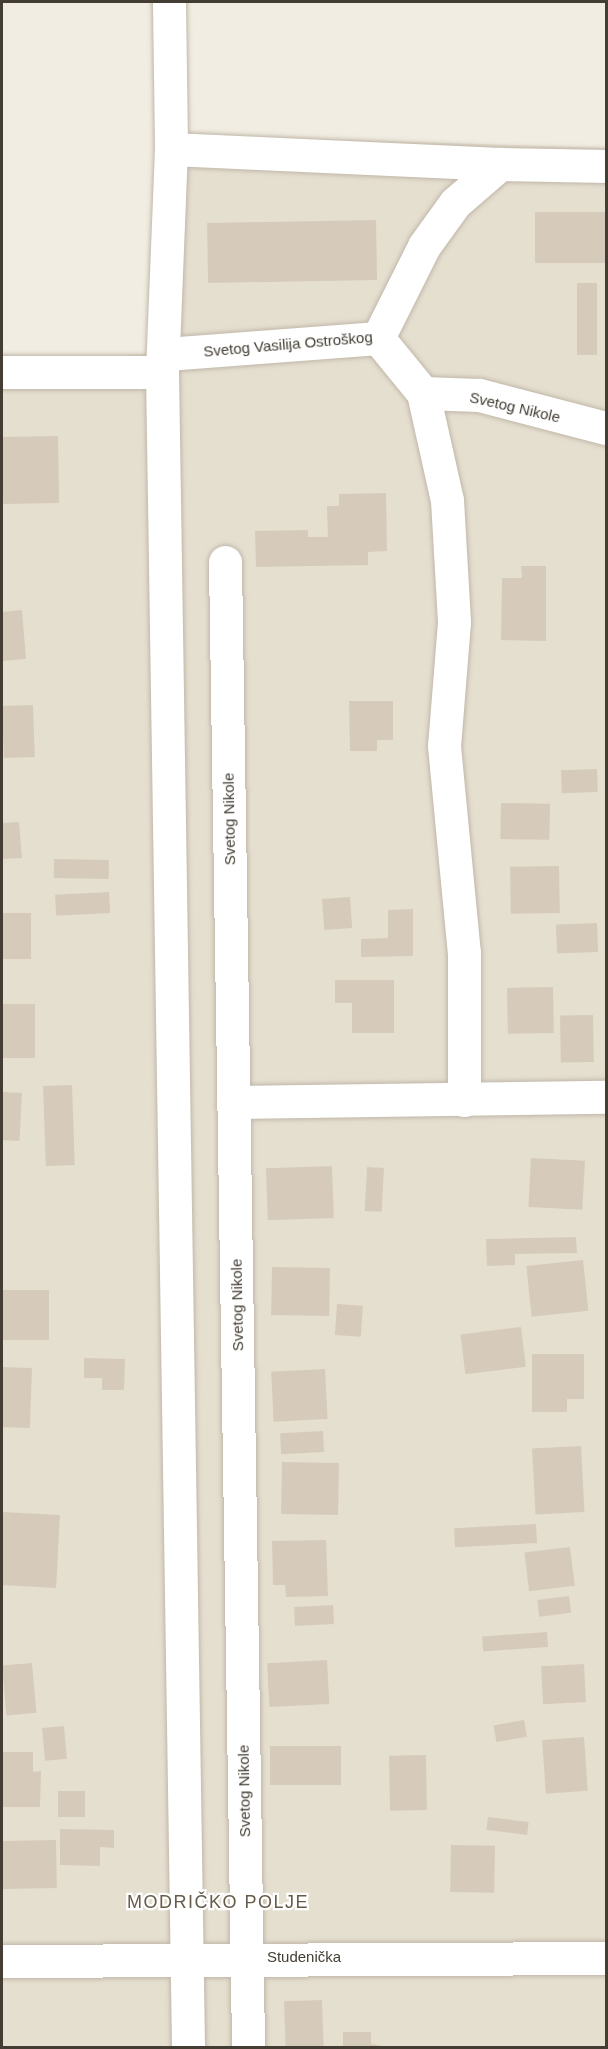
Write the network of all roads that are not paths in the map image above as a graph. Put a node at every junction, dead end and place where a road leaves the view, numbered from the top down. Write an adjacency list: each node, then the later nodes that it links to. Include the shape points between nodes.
1 (170, 2): 2 (street)
2 (171, 149): 3 (street); 6 (street)
3 (500, 164): 4 (street); 5 (street, Svetog Vasilija Ostroškog, via 455,203 424,246)
4 (606, 166)
5 (378, 338): 6 (street, Svetog Vasilija Ostroškog); 8 (street)
6 (164, 363): 7 (street, Svetog Vasilija Ostroškog); 15 (street)
7 (2, 372)
8 (423, 393): 9 (street, Svetog Nikole, via 479,395); 12 (street, via 447,500 454,622 444,746 464,952)
9 (606, 428)
10 (225, 562): 13 (street, Svetog Nikole)
11 (606, 1097): 12 (street)
12 (464, 1100): 13 (street)
13 (233, 1102): 14 (street, Svetog Nikole)
14 (247, 1956): 15 (street, Studenička); 16 (street, Studenička); 19 (street, Svetog Nikole)
15 (187, 1958): 17 (street, Studenička); 18 (street)
16 (606, 1958)
17 (2, 1961)
18 (188, 2048)
19 (248, 2048)

